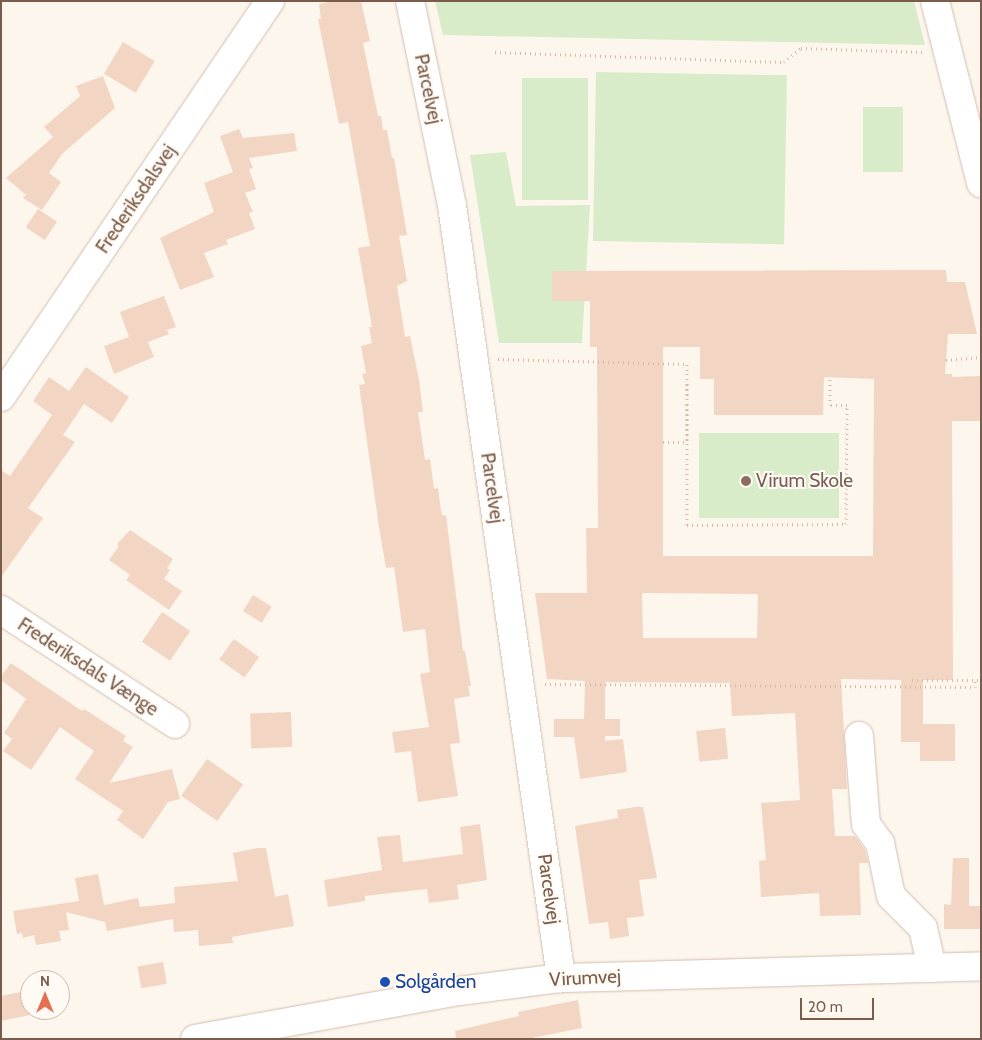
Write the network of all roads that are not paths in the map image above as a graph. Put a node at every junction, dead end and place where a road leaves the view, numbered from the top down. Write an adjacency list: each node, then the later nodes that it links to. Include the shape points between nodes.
1 (270, 1): 5 (street, Frederiksdalsvej)
2 (410, 1): 11 (street, Parcelvej, via 452,205)
3 (935, 1): 4 (street)
4 (981, 183)
5 (1, 397)
6 (1, 610): 7 (street, Frederiksdals Vænge)
7 (175, 724)
8 (859, 736): 10 (street, via 866,824 880,843 891,896 923,928)
9 (981, 966): 10 (street, Virumvej)
10 (932, 968): 11 (street, Virumvej)
11 (561, 978): 12 (street, Virumvej, via 459,991)
12 (194, 1039)

